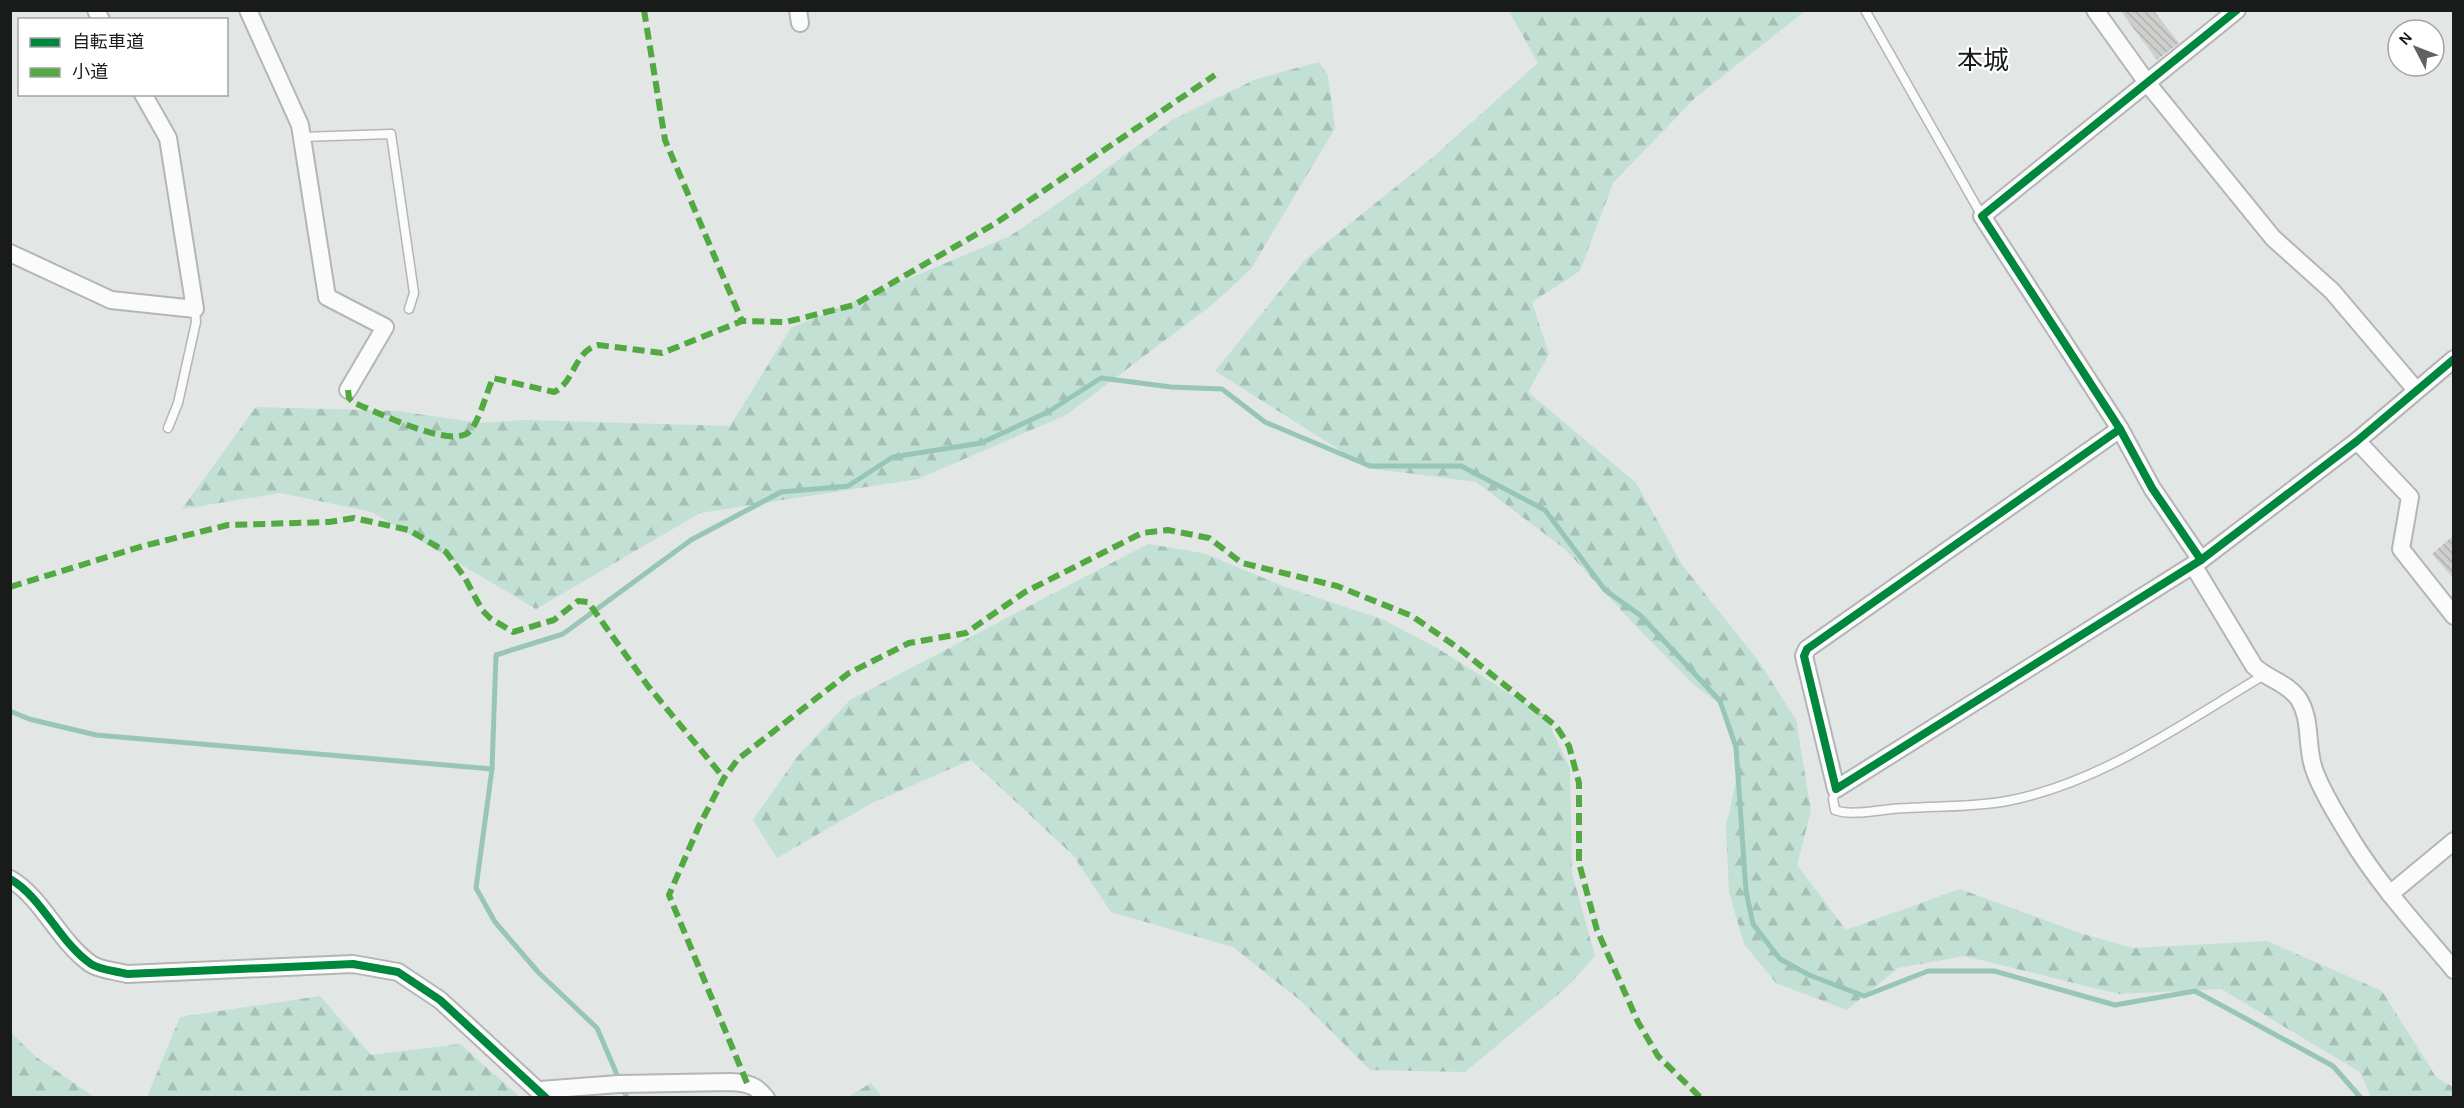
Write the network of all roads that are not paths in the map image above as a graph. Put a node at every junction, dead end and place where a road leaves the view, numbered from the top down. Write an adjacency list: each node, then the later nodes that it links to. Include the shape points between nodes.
1 (248, 10): 7 (street)
2 (1865, 10): 8 (lane)
3 (2095, 10): 5 (street)
4 (2237, 10): 5 (street)
5 (2148, 84): 8 (street); 14 (street, via 2273,238 2332,291)
6 (144, 96): 10 (street, via 168,138)
7 (303, 137): 11 (lane, via 391,134 414,293); 13 (street, via 327,297 385,327)
8 (1982, 216): 16 (street)
9 (10, 254): 10 (street, via 111,300)
10 (195, 309): 15 (lane, via 196,322)
11 (409, 309)
12 (2454, 359): 14 (street)
13 (348, 390)
14 (2416, 390): 17 (street)
15 (168, 428)
16 (2120, 429): 18 (street); 21 (street, via 1807,649 1804,656)
17 (2357, 441): 18 (street); 19 (street, via 2410,497 2401,549)
18 (2197, 563): 20 (street, via 2254,666); 21 (street)
19 (2454, 616)
20 (2264, 675): 21 (lane, via 2112,765 2076,781 2007,801 1845,814 1835,810); 24 (street, via 2297,696 2306,713 2315,772 2350,838)
21 (1836, 789)
22 (2454, 841): 24 (street)
23 (10, 879): 26 (street, via 20,885 60,935 92,965 127,974 353,964 398,972 440,1000)
24 (2390, 894): 25 (street)
25 (2454, 970)
26 (543, 1094): 27 (street, via 619,1084 732,1082 758,1088)
27 (766, 1098)

